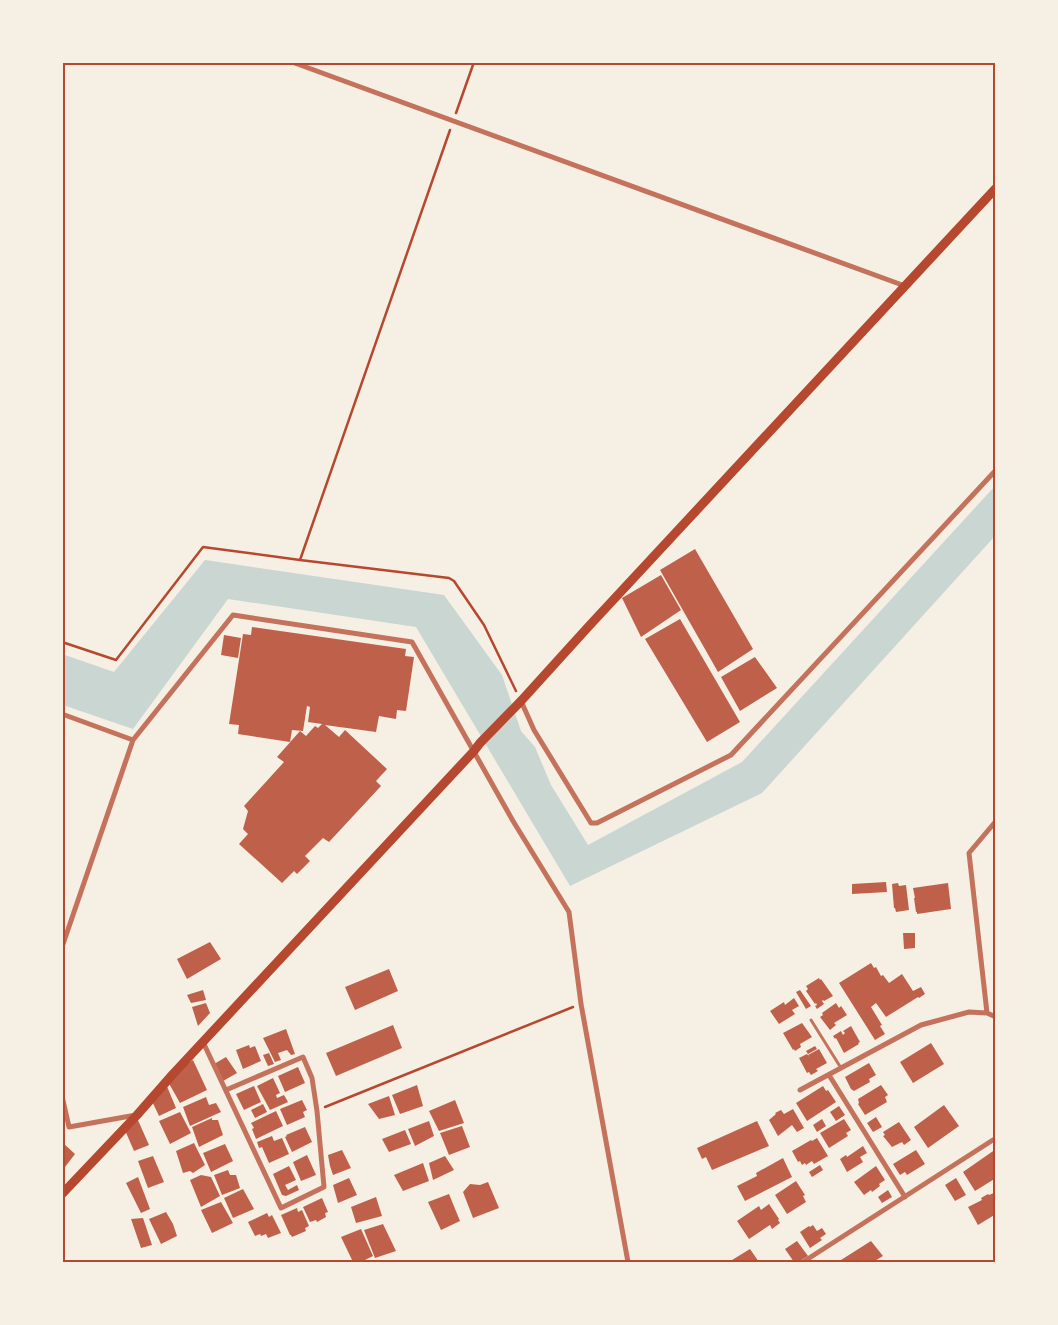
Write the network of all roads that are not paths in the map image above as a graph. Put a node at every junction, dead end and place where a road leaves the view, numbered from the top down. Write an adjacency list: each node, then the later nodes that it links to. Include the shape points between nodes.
1 (292, 62): 3 (street)
2 (996, 188): 3 (main road)
3 (905, 286): 5 (main road)
4 (996, 470): 5 (street, via 731,755 597,823 591,823 534,730)
5 (521, 701): 8 (main road)
6 (62, 714): 7 (street)
7 (133, 740): 8 (street, via 233,615 412,642); 10 (street)
8 (477, 747): 14 (main road); 24 (street, via 513,821 569,912 581,1004)
9 (996, 821): 11 (street, via 969,853)
10 (62, 947)
11 (987, 1013): 12 (street); 15 (street, via 969,1012 921,1025)
12 (996, 1017)
13 (811, 1020): 15 (lane)
14 (203, 1042): 17 (street); 20 (main road)
15 (841, 1068): 16 (street)
16 (829, 1075): 18 (street); 23 (street)
17 (226, 1090): 17 (street, via 281,1208 324,1187 312,1078 303,1057)
18 (800, 1090)
19 (62, 1096): 20 (street, via 69,1127)
20 (137, 1115): 22 (main road)
21 (996, 1138): 23 (street)
22 (62, 1194)
23 (905, 1197): 25 (street)
24 (628, 1262)
25 (803, 1262)

